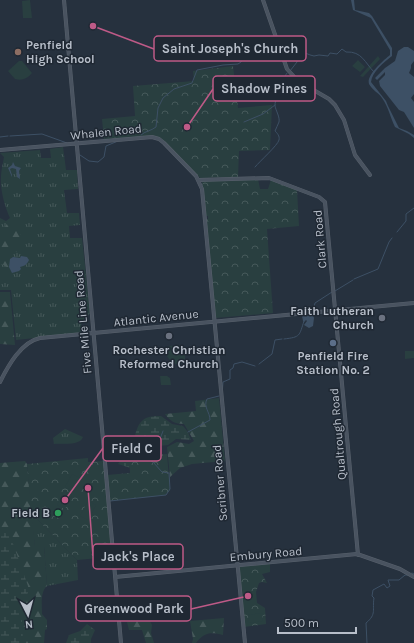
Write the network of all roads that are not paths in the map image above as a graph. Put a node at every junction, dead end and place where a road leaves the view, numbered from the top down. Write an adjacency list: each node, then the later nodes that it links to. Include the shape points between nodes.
1 (64, 0): 3 (street, Five Mile Line Road)
2 (263, 0): 5 (street, via 287,69 298,81 330,99 335,105 344,120 355,155)
3 (77, 144): 4 (street, Whalen Road); 6 (street, Whalen Road, via 154,138 164,143); 10 (street, Five Mile Line Road)
4 (0, 150)
5 (370, 175)
6 (199, 180): 8 (street, Clark Road, via 267,178 324,200); 9 (street, via 202,189)
7 (414, 303): 8 (street, Atlantic Avenue)
8 (335, 311): 9 (street, Atlantic Avenue); 12 (street, Qualtrough Road)
9 (213, 321): 10 (street, Atlantic Avenue); 13 (street, Scribner Road)
10 (94, 334): 11 (street, Atlantic Avenue, via 33,340 6,370); 14 (street, Five Mile Line Road)
11 (0, 382)
12 (358, 555): 13 (street, Embury Road); 15 (street, Embury Road, via 405,571)
13 (237, 566): 14 (street, Embury Road); 17 (street, Scribner Road)
14 (115, 577): 16 (street, Five Mile Line Road)
15 (414, 577)
16 (121, 643)
17 (245, 643)

